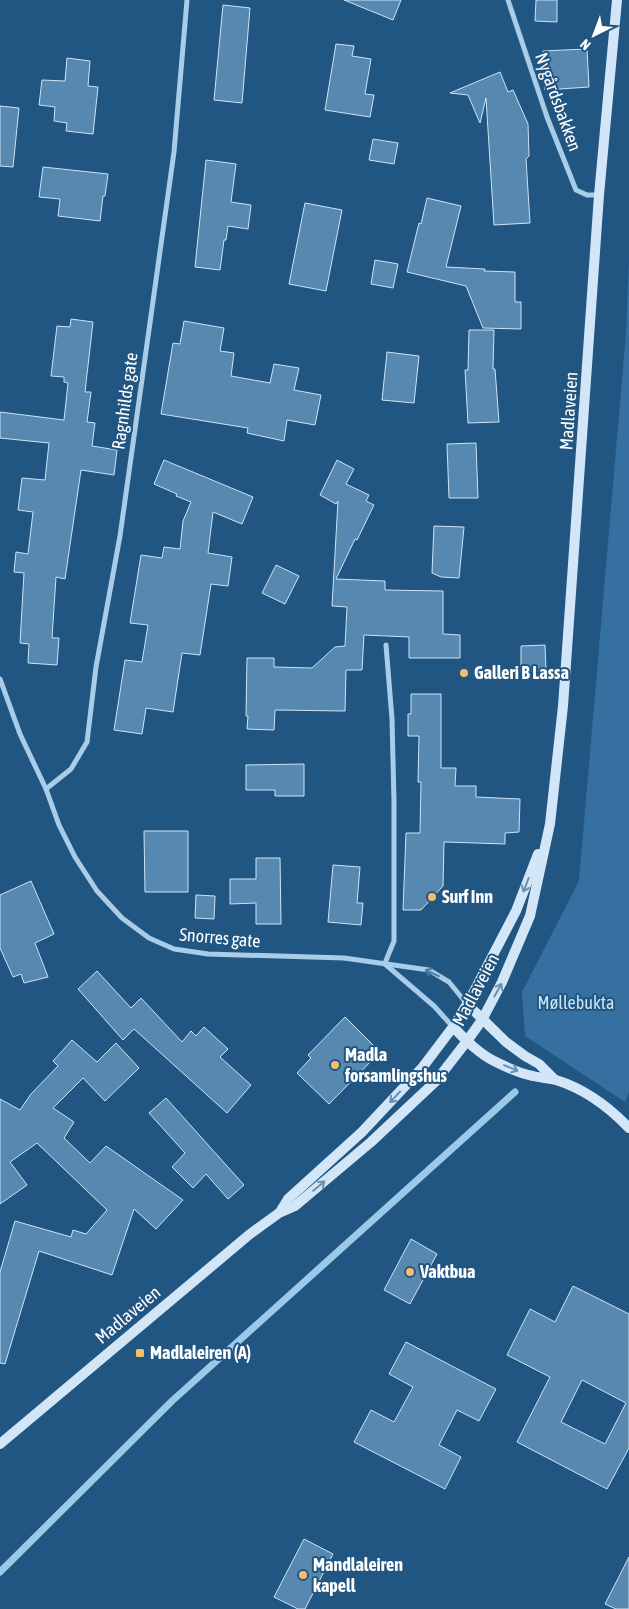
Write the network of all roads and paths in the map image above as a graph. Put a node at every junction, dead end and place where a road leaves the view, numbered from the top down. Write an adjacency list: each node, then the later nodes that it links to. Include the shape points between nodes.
1 (187, 0): 7 (street, Ragnhilds gate, via 174,152 87,742 71,769)
2 (508, 0): 4 (street, Nygårdsbakken, via 547,117 576,190 587,195)
3 (617, 0): 4 (main road, Madlaveien)
4 (599, 195): 8 (main road, Madlaveien, via 572,596)
5 (386, 645): 9 (street, via 392,719 394,940)
6 (0, 679): 7 (street, Snorres gate, via 20,734)
7 (46, 789): 9 (street, Snorres gate, via 75,858 97,891 122,918 149,938 174,949 208,954 344,958)
8 (550, 824): 10 (main road, Madlaveien, one-way to 10, via 516,911); 11 (main road, Madlaveien, one-way to 8, via 530,916)
9 (385, 963): 10 (street, Snorres gate, one-way to 9, via 449,982 429,970); 12 (street, via 434,1006)
10 (467, 1004): 11 (main road); 12 (main road, Madlaveien)
11 (482, 1020): 13 (main road, Madlaveien); 14 (main road)
12 (452, 1027): 13 (main road); 16 (main road, Madlaveien, one-way to 16, via 416,1075 362,1132 288,1199)
13 (468, 1042): 14 (main road, one-way to 14, via 493,1060 517,1071); 16 (main road, Madlaveien, one-way to 13, via 295,1206 370,1142 436,1081)
14 (554, 1079): 15 (main road, via 599,1100)
15 (629, 1128)
16 (279, 1213): 17 (main road, Madlaveien)
17 (0, 1444)

